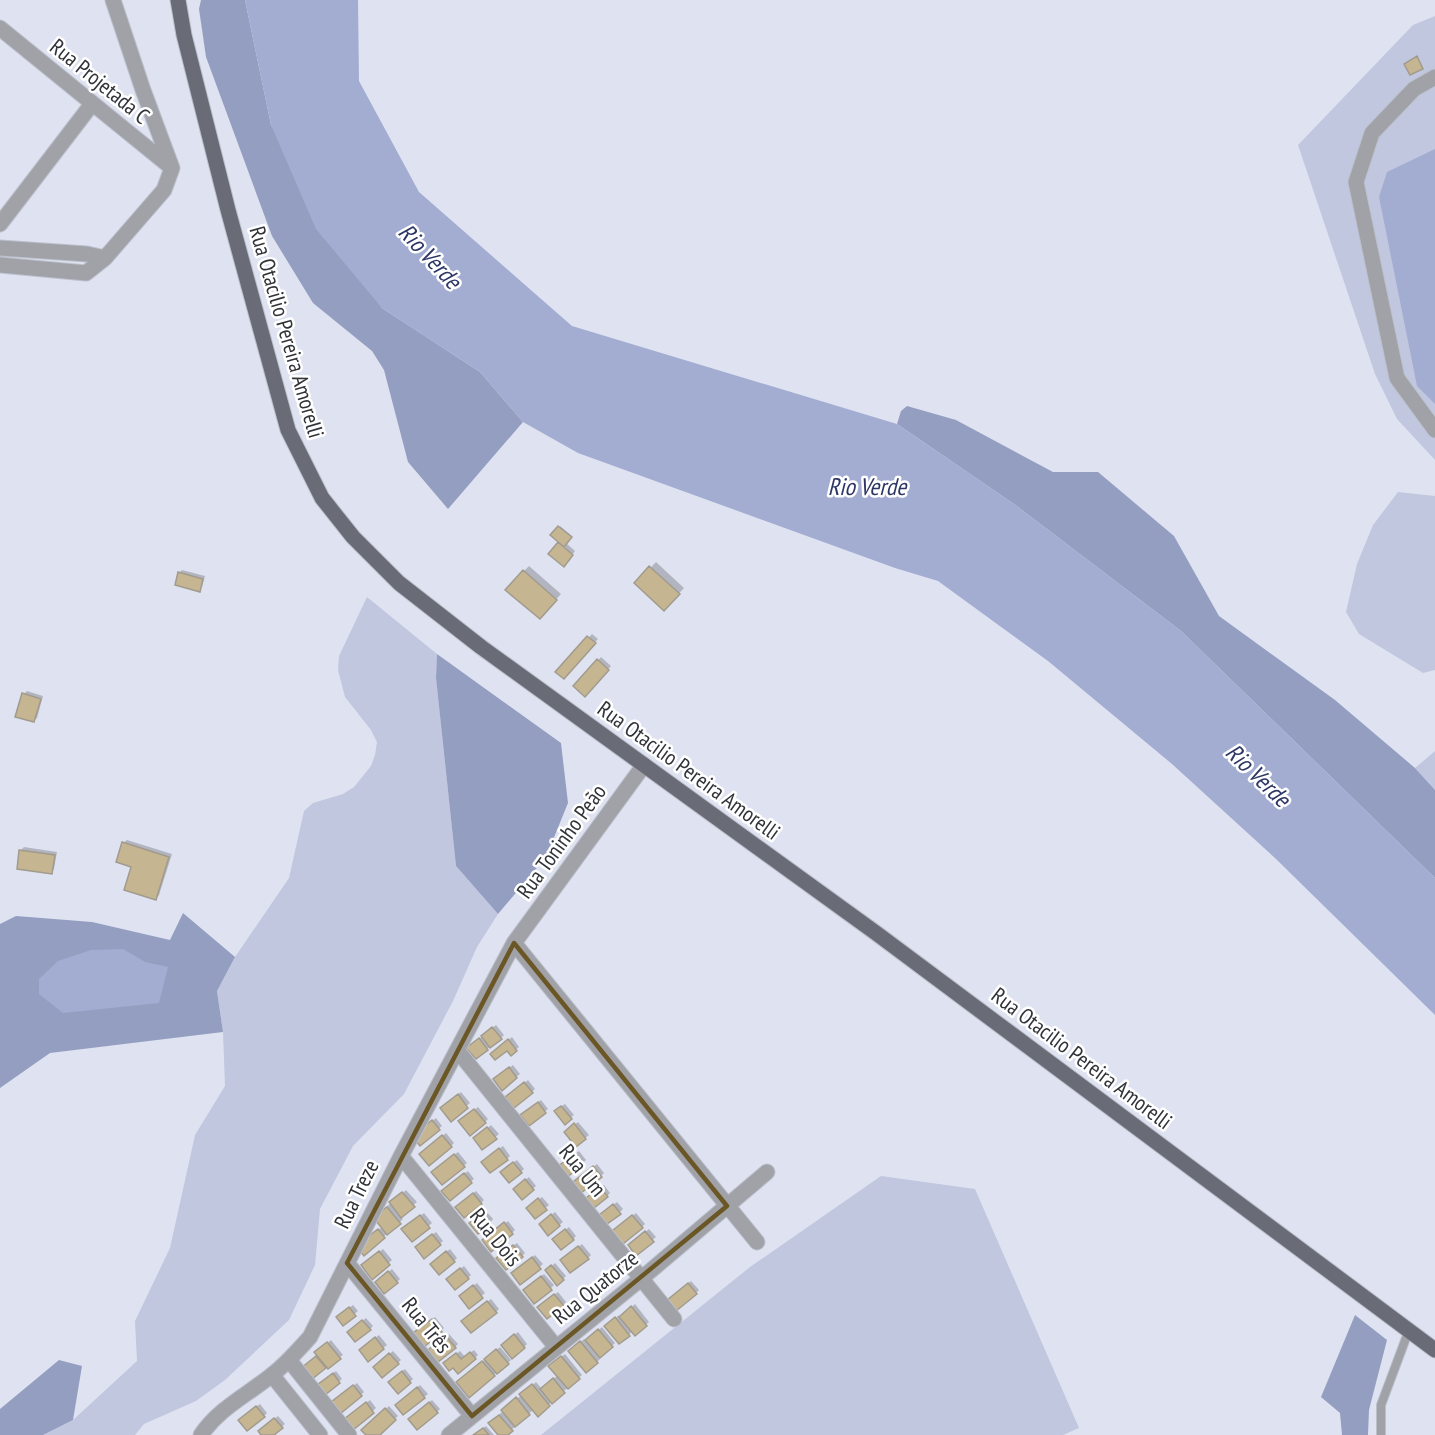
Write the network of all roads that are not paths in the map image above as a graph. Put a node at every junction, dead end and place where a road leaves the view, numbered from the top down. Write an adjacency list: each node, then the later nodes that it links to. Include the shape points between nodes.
1 (113, 0): 8 (street)
2 (167, 0): 5 (main road, Rua Otacilio Pereira Amorelli)
3 (178, 0): 5 (main road, Rua Otacilio Pereira Amorelli)
4 (2, 33): 7 (street, Rua Projetada C)
5 (184, 35): 14 (main road, Rua Otacilio Pereira Amorelli, via 288,430 322,498 353,537 399,583)
6 (1435, 77): 13 (street, via 1414,89 1372,133 1356,182 1397,378)
7 (92, 105): 8 (street, Rua Projetada C); 9 (street)
8 (172, 168): 11 (street, via 164,190)
9 (0, 224)
10 (0, 248): 11 (street)
11 (105, 258): 12 (street, via 86,273)
12 (0, 266)
13 (1435, 430)
14 (644, 765): 15 (street, Rua Toninho Peão); 24 (main road, Rua Otacilio Pereira Amorelli)
15 (514, 943): 16 (street, Rua Treze); 19 (street)
16 (457, 1050): 17 (street, Rua Treze); 22 (street, Rua Um)
17 (400, 1156): 21 (street, Rua Treze); 25 (street, Rua Dois)
18 (767, 1172): 19 (street, Rua Quatorze)
19 (727, 1206): 20 (street); 22 (street, Rua Quatorze)
20 (757, 1242)
21 (347, 1263): 27 (street, Rua Treze, via 310,1337); 29 (street, Rua Três)
22 (642, 1278): 23 (street, Rua Um); 25 (street, Rua Quatorze)
23 (674, 1319)
24 (1409, 1329): 26 (main road, Rua Otacilio Pereira Amorelli); 34 (lane, via 1381,1405)
25 (556, 1347): 29 (street, Rua Quatorze)
26 (1435, 1350)
27 (289, 1360): 28 (street, Rua Treze); 32 (street)
28 (272, 1375): 30 (street, Rua Treze, via 234,1401); 31 (street)
29 (472, 1416): 33 (street, Rua Quatorze)
30 (201, 1435)
31 (320, 1435)
32 (348, 1435)
33 (449, 1435)
34 (1381, 1435)

